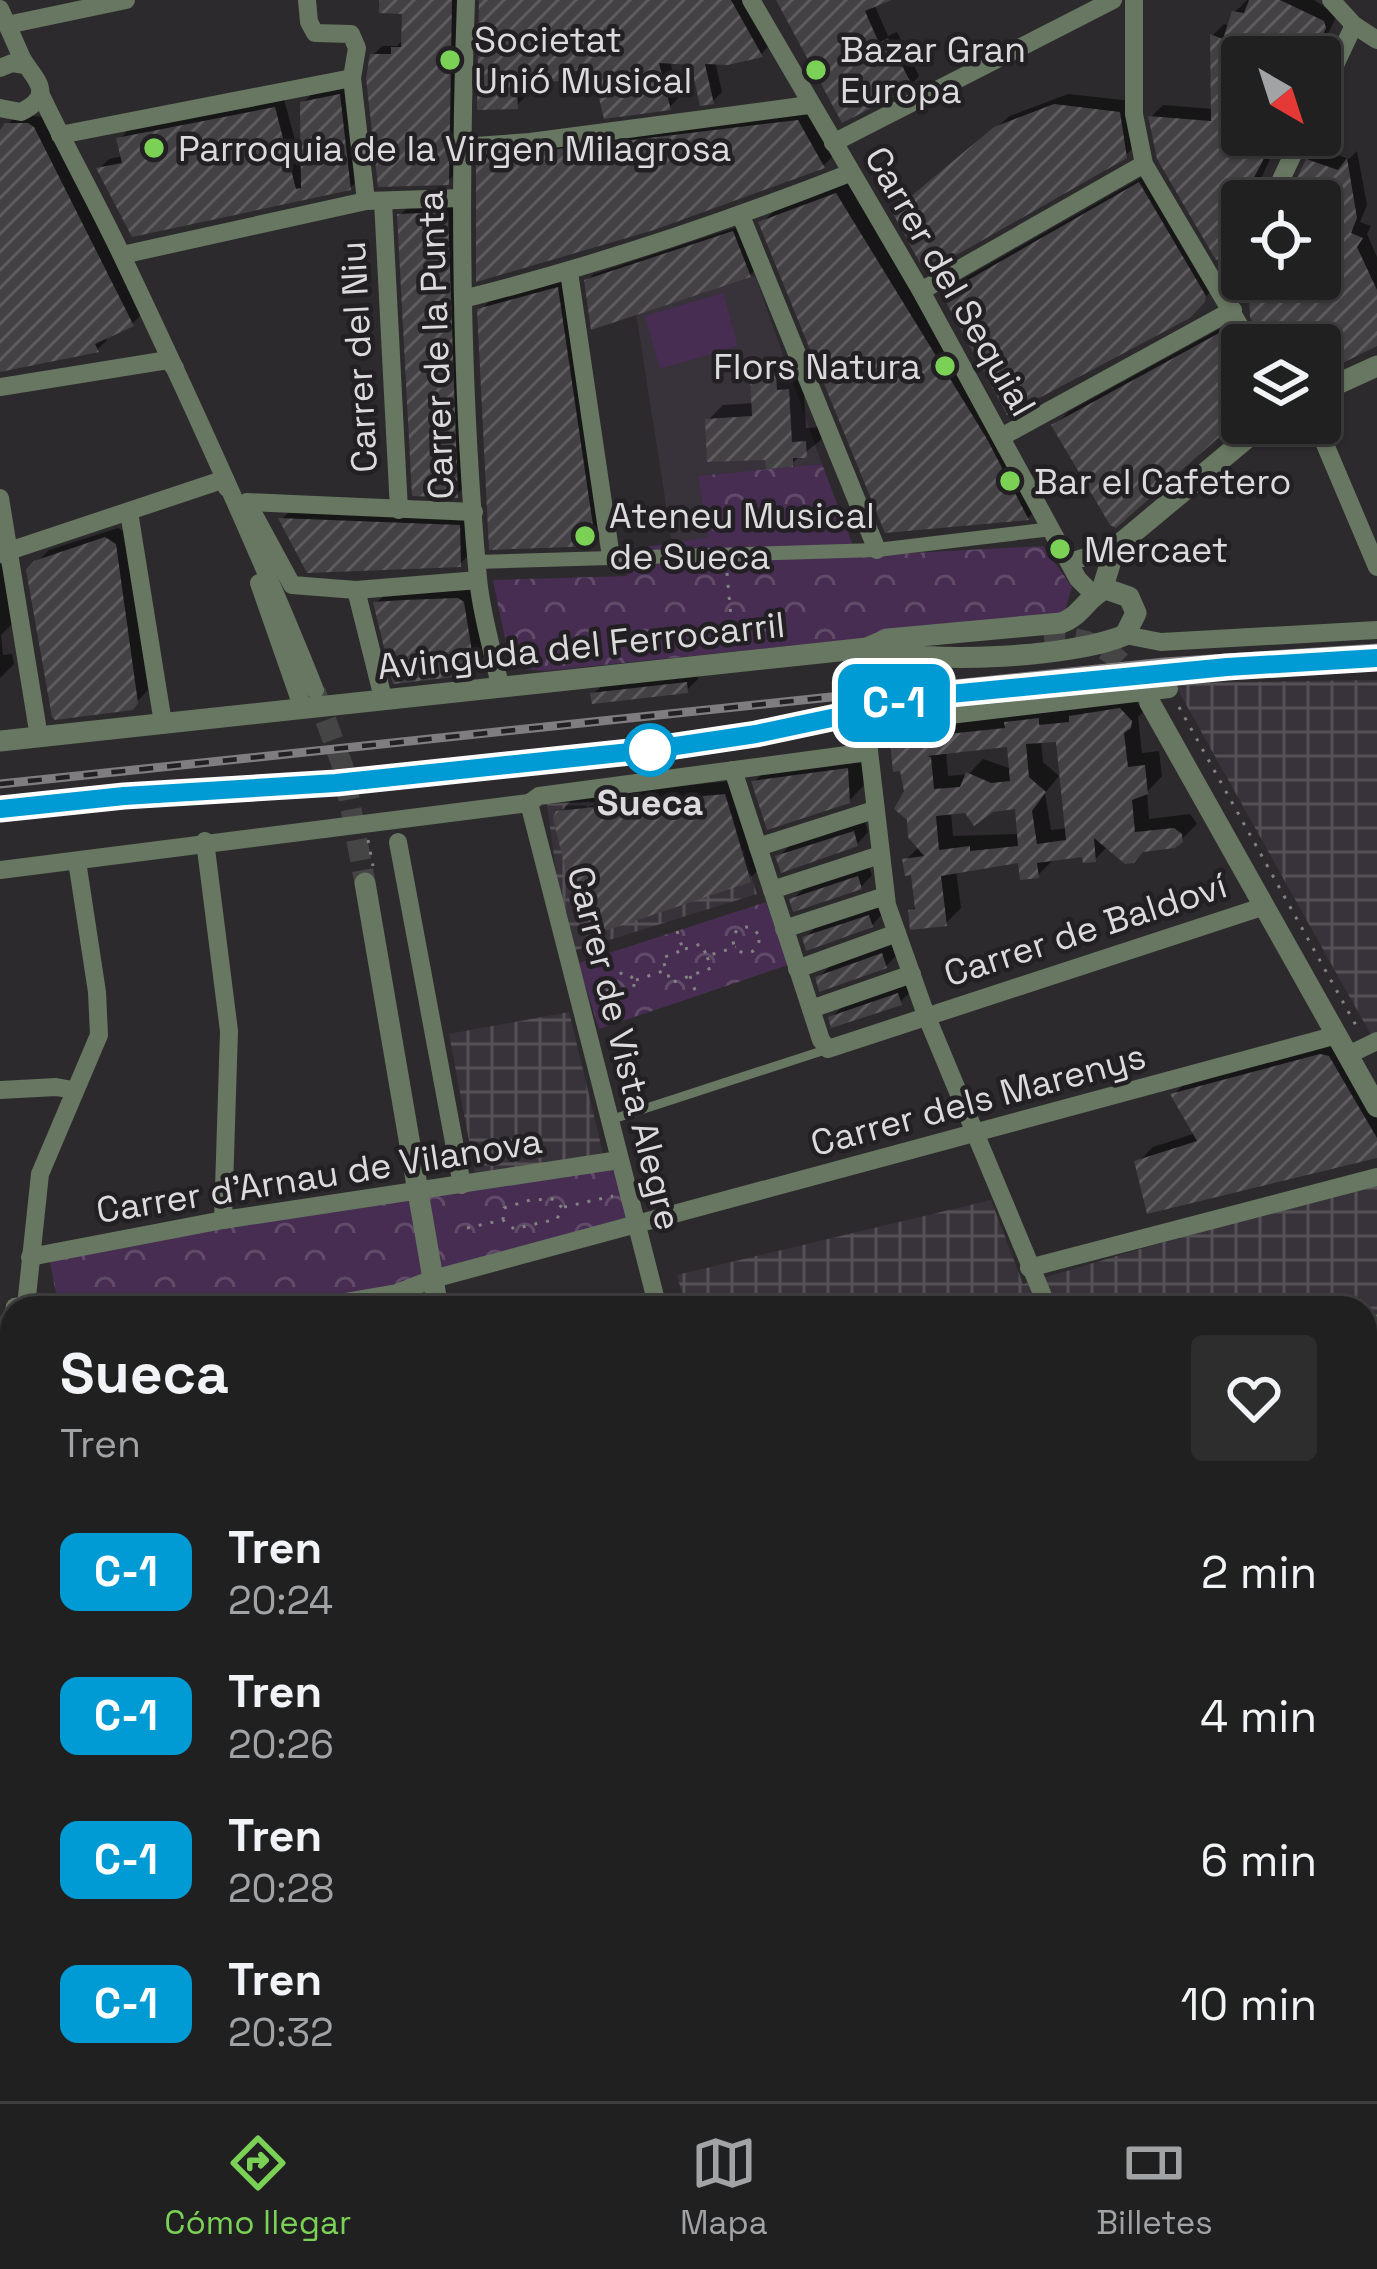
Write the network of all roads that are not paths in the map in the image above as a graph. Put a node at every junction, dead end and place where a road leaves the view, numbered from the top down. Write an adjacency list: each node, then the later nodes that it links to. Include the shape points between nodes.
1 (126, 0): 8 (street)
2 (307, 0): 14 (street, Carrer del Niu, via 316,33 351,34)
3 (466, 0): 20 (street, Carrer de la Punta)
4 (751, 0): 16 (street, Carrer del Sequial)
5 (1113, 0): 19 (street)
6 (1134, 0): 22 (street, via 1134,114)
7 (1331, 0): 10 (street)
8 (72, 6): 9 (street)
9 (2, 25): 13 (street)
10 (1354, 26): 11 (street); 12 (street)
11 (1377, 40)
12 (1341, 53)
13 (10, 66): 15 (street, via 36,74)
14 (352, 78): 18 (street); 25 (street, Carrer del Niu)
15 (35, 101): 17 (street, via 15,113); 18 (street); 21 (street)
16 (809, 105): 19 (street, Carrer del Sequial); 20 (street)
17 (0, 107)
18 (60, 135): 21 (street)
19 (833, 143): 23 (street, Carrer del Sequial)
20 (461, 147): 24 (street, Carrer de la Punta)
21 (69, 154): 27 (street)
22 (1144, 164): 29 (street); 32 (street)
23 (850, 173): 26 (street); 29 (street, Carrer del Sequial)
24 (460, 198): 25 (street); 30 (street, Carrer de la Punta)
25 (374, 201): 27 (street); 44 (street, Carrer del Niu)
26 (741, 216): 28 (street); 49 (street)
27 (122, 255): 34 (street)
28 (569, 272): 30 (street); 51 (street)
29 (921, 291): 38 (street, Carrer del Sequial)
30 (463, 299): 46 (street, Carrer de la Punta)
31 (1230, 300): 32 (street)
32 (1229, 303): 33 (street); 38 (street)
33 (1240, 324)
34 (168, 360): 37 (street); 41 (street); 43 (street, via 197,397)
35 (1377, 366): 36 (street)
36 (1341, 382)
37 (0, 387)
38 (1003, 436): 47 (street, Carrer del Sequial)
39 (1240, 444): 48 (street)
40 (1325, 444): 53 (street)
41 (225, 479): 45 (street); 65 (street)
42 (0, 498): 50 (street)
43 (248, 502): 44 (street); 55 (street, via 292,585)
44 (399, 510): 46 (street)
45 (129, 512): 50 (street); 67 (street)
46 (474, 512): 54 (street, Carrer de la Punta)
47 (1052, 530): 49 (street); 52 (street, Carrer del Sequial)
48 (1115, 548): 52 (street); 56 (street)
49 (878, 550): 51 (street)
50 (3, 553): 68 (street)
51 (611, 557): 54 (street)
52 (1070, 562): 56 (street, Carrer del Sequial)
53 (1377, 567)
54 (477, 571): 55 (street); 62 (street, Carrer de la Punta)
55 (356, 590): 64 (street)
56 (1094, 598): 58 (street, via 1088,628); 58 (street, via 1122,591 1134,604 1135,622); 60 (street, Avinguda del Ferrocarril, via 1061,622 888,639)
57 (1377, 630): 58 (street, via 1161,642)
58 (1115, 637): 61 (street, via 929,660)
59 (1044, 638): 61 (street)
60 (867, 648): 61 (street); 62 (street, Avinguda del Ferrocarril)
61 (891, 655)
62 (500, 686): 64 (street, Avinguda del Ferrocarril)
63 (1169, 689): 70 (street, via 866,724)
64 (383, 698): 65 (street, Avinguda del Ferrocarril)
65 (309, 699): 67 (street, Avinguda del Ferrocarril)
66 (1150, 703): 83 (street)
67 (163, 723): 68 (street, Avinguda del Ferrocarril)
68 (39, 737): 69 (street, Avinguda del Ferrocarril)
69 (0, 741)
70 (869, 752): 71 (street); 73 (street)
71 (733, 770): 72 (street); 76 (street)
72 (529, 803): 74 (street); 95 (street, Carrer de Vista Alegre)
73 (874, 809): 76 (street); 77 (street)
74 (205, 842): 78 (street); 101 (street, via 229,1031)
75 (398, 842): 99 (street)
76 (758, 848): 81 (street)
77 (880, 855): 81 (street); 82 (street)
78 (77, 861): 79 (street); 93 (street, via 99,1035)
79 (0, 870)
80 (365, 883): 100 (street)
81 (772, 890): 84 (street)
82 (885, 896): 84 (street); 85 (street)
83 (1265, 906): 89 (street, Carrer de Baldoví); 90 (street)
84 (784, 929): 86 (street)
85 (896, 933): 86 (street); 87 (street)
86 (797, 969): 88 (street)
87 (911, 974): 88 (street); 89 (street)
88 (811, 1009): 91 (street)
89 (926, 1015): 91 (street, Carrer de Baldoví); 96 (street)
90 (1357, 1044): 94 (street); 96 (street, Carrer dels Marenys)
91 (828, 1048): 95 (lane)
92 (0, 1090): 93 (street)
93 (73, 1090): 103 (street, via 40,1174)
94 (1377, 1107)
95 (609, 1120): 97 (street, Carrer de Vista Alegre)
96 (974, 1135): 102 (street, Carrer dels Marenys); 104 (street)
97 (619, 1160): 99 (street, Carrer d'Arnau de Vilanova); 102 (street, Carrer de Vista Alegre)
98 (1377, 1177): 104 (street)
99 (461, 1185): 100 (street, Carrer d'Arnau de Vilanova)
100 (418, 1192): 101 (street, Carrer d'Arnau de Vilanova); 105 (street)
101 (224, 1220): 103 (street, Carrer d'Arnau de Vilanova)
102 (636, 1225): 105 (street, Carrer dels Marenys); 109 (street, Carrer de Vista Alegre)
103 (30, 1257): 106 (street)
104 (1029, 1268): 110 (street)
105 (434, 1280): 107 (street, Carrer dels Marenys); 108 (street)
106 (25, 1296)
107 (380, 1296)
108 (436, 1296)
109 (655, 1296)
110 (1042, 1296)

